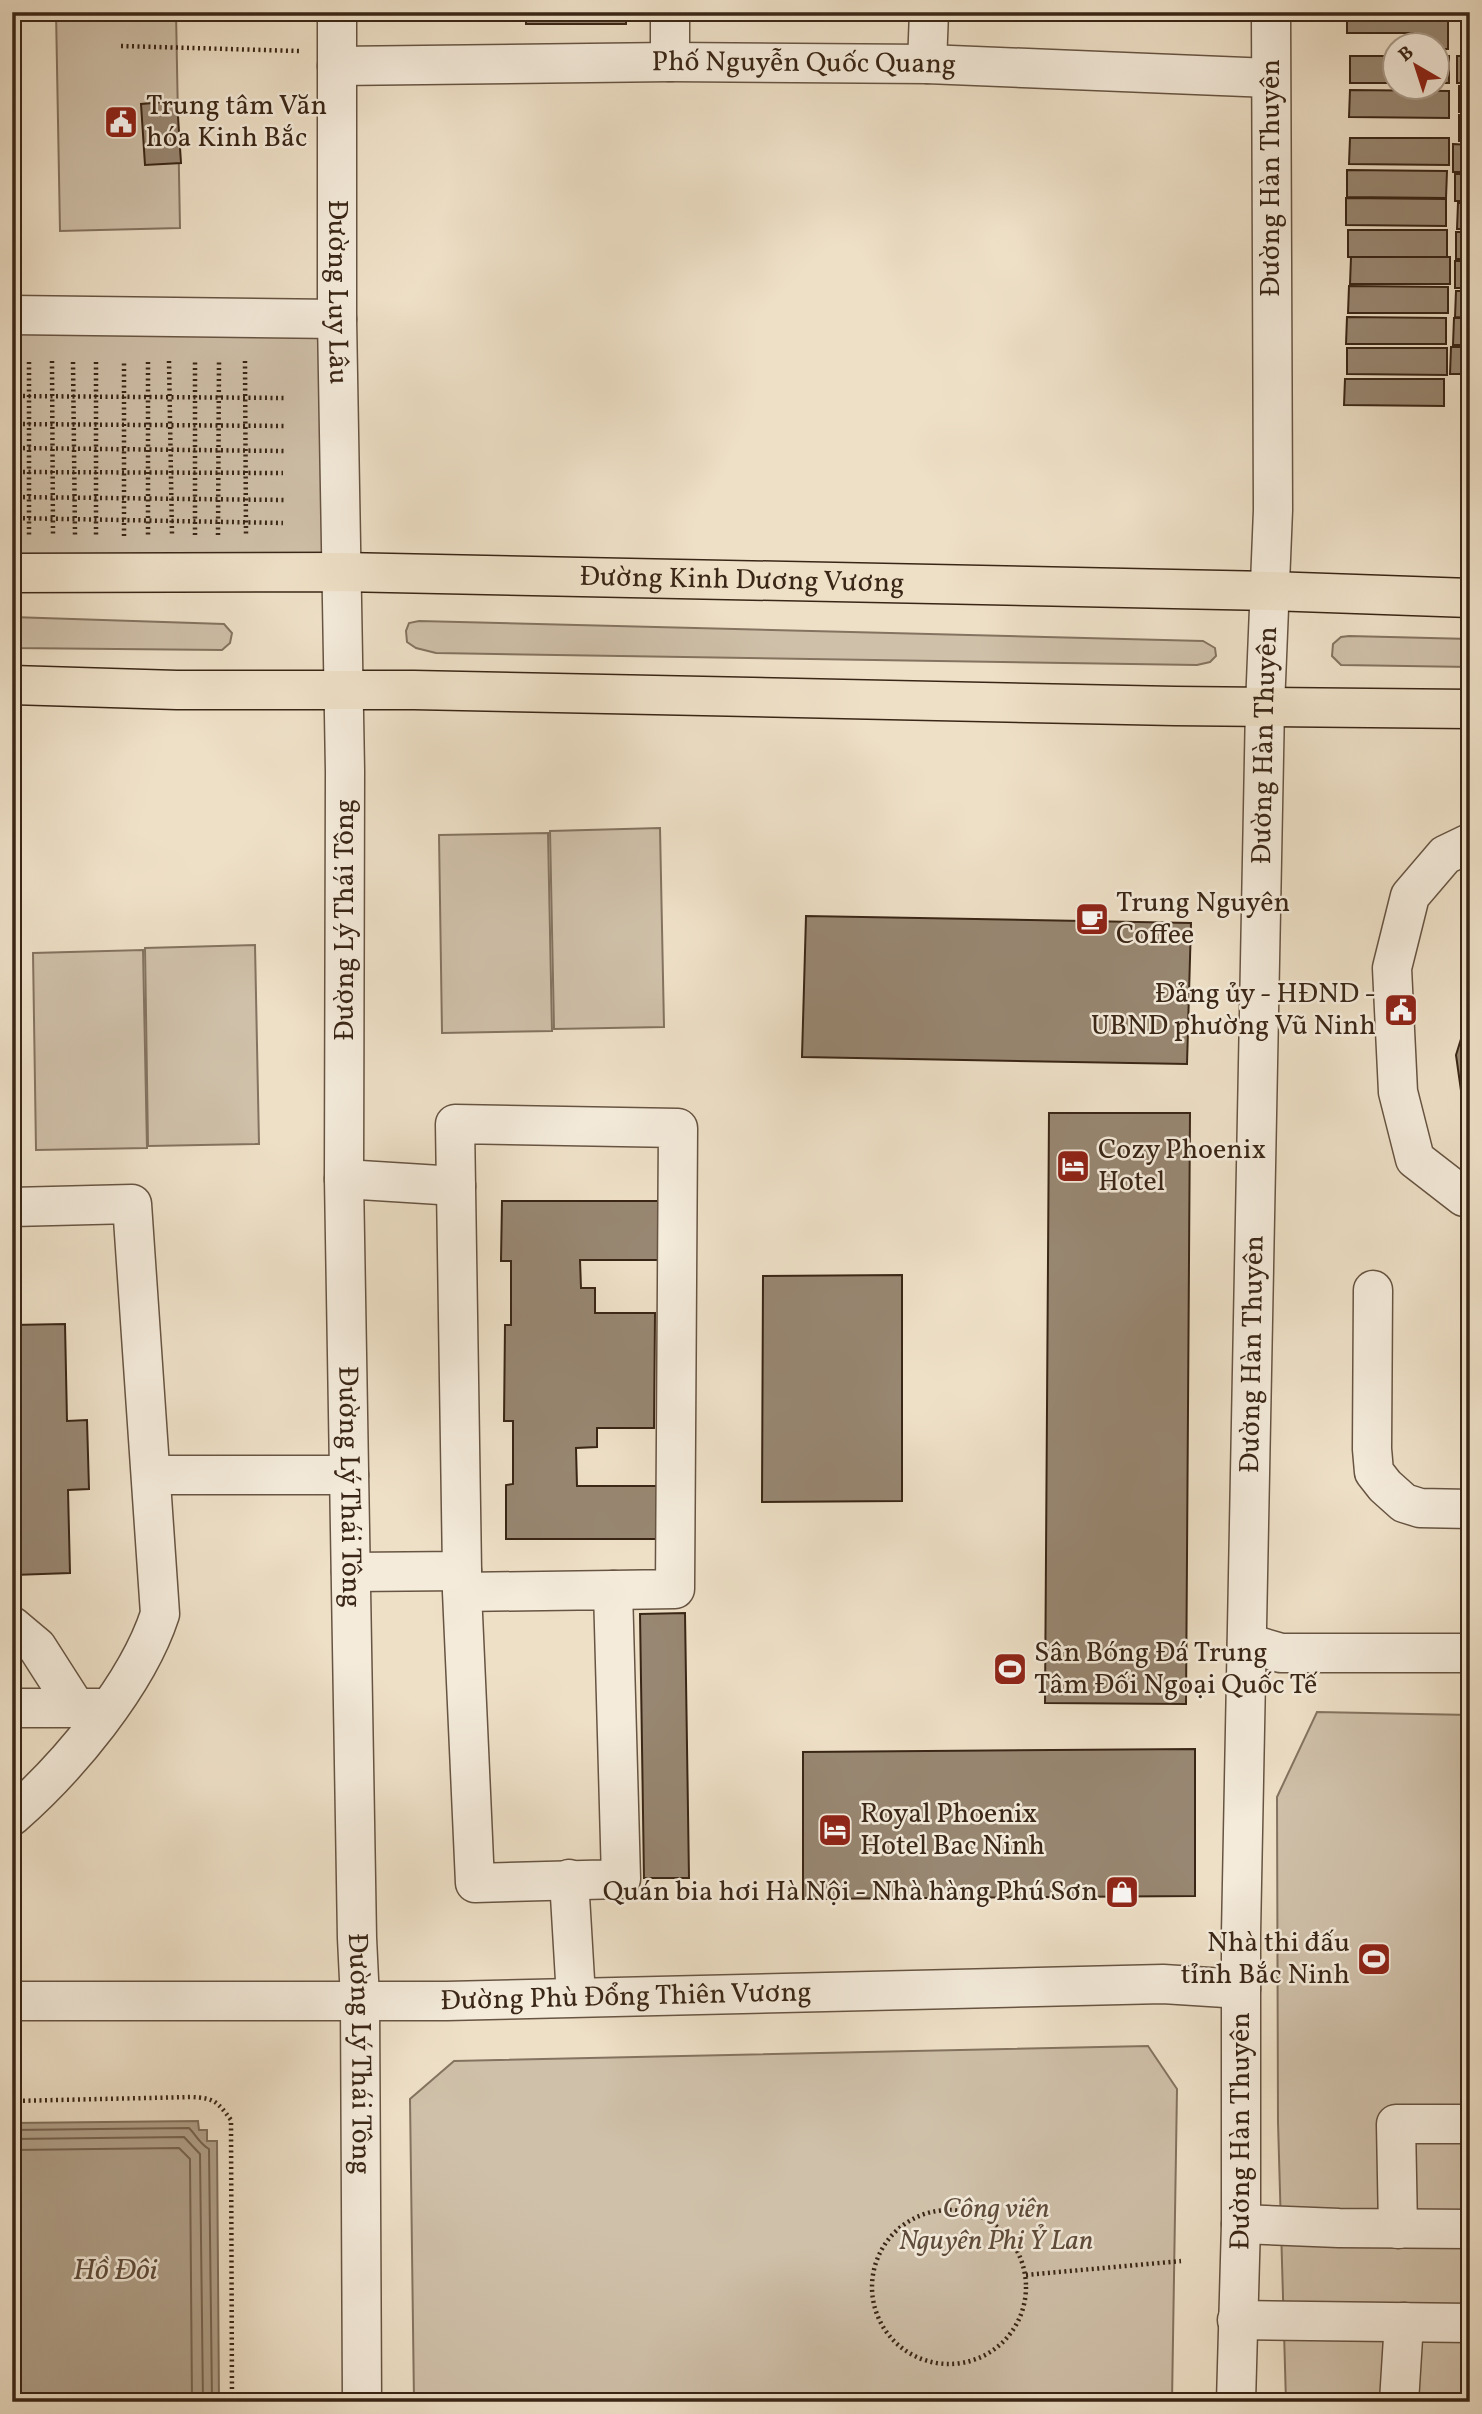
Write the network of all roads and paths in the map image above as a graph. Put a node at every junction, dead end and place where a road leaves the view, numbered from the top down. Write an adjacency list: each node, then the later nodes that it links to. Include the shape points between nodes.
1 (337, 12): 9 (street, Đường Luy Lâu)
2 (670, 12): 7 (street)
3 (929, 12): 8 (street)
4 (1271, 12): 10 (street, Đường Hàn Thuyên)
5 (121, 46): 6 (path)
6 (302, 52)
7 (670, 62): 8 (street, Phố Nguyễn Quốc Quang); 9 (street, Phố Nguyễn Quốc Quang)
8 (927, 64): 10 (street, Phố Nguyễn Quốc Quang)
9 (337, 66): 12 (street, Đường Luy Lâu)
10 (1270, 78): 107 (street, Đường Hàn Thuyên)
11 (12, 315): 12 (street)
12 (337, 319): 105 (street, Đường Luy Lâu)
13 (52, 361): 25 (path)
14 (169, 361): 30 (path)
15 (195, 361): 32 (path)
16 (219, 361): 31 (path)
17 (245, 361): 33 (path)
18 (29, 362): 24 (path)
19 (73, 362): 26 (path)
20 (96, 362): 27 (path)
21 (124, 362): 28 (path)
22 (148, 362): 29 (path)
23 (12, 396): 24 (path)
24 (29, 396): 25 (path); 36 (path)
25 (52, 396): 26 (path); 37 (path)
26 (74, 396): 27 (path); 38 (path)
27 (96, 396): 28 (path); 39 (path)
28 (124, 397): 29 (path); 40 (path)
29 (148, 397): 30 (path); 41 (path)
30 (170, 397): 32 (path); 42 (path)
31 (219, 397): 32 (path); 33 (path); 44 (path)
32 (195, 398): 43 (path)
33 (245, 398): 34 (path); 45 (path)
34 (285, 398)
35 (12, 424): 36 (path)
36 (29, 424): 37 (path); 48 (path)
37 (52, 424): 38 (path); 49 (path)
38 (74, 424): 39 (path); 50 (path)
39 (96, 425): 40 (path); 51 (path)
40 (124, 425): 41 (path); 52 (path)
41 (148, 425): 42 (path); 53 (path)
42 (170, 426): 43 (path); 54 (path)
43 (195, 426): 44 (path); 55 (path)
44 (219, 426): 45 (path); 56 (path)
45 (245, 426): 46 (path); 57 (path)
46 (285, 426)
47 (12, 448): 48 (path)
48 (29, 448): 49 (path); 60 (path)
49 (52, 448): 50 (path); 61 (path)
50 (75, 448): 51 (path); 62 (path)
51 (96, 449): 52 (path); 63 (path)
52 (124, 449): 53 (path); 64 (path)
53 (148, 449): 54 (path); 65 (path)
54 (171, 450): 55 (path); 67 (path)
55 (195, 450): 56 (path); 66 (path)
56 (219, 450): 57 (path); 68 (path)
57 (245, 450): 58 (path); 69 (path)
58 (284, 451)
59 (12, 472): 60 (path)
60 (30, 472): 61 (path); 72 (path)
61 (53, 472): 62 (path); 73 (path)
62 (74, 472): 63 (path); 74 (path)
63 (96, 472): 64 (path); 75 (path)
64 (124, 472): 65 (path); 76 (path)
65 (148, 472): 67 (path); 77 (path)
66 (195, 472): 67 (path); 68 (path); 79 (path)
67 (171, 473): 78 (path)
68 (219, 473): 69 (path); 80 (path)
69 (245, 473): 70 (path); 81 (path)
70 (284, 473)
71 (12, 497): 72 (path)
72 (29, 497): 73 (path); 84 (path)
73 (53, 498): 74 (path); 85 (path)
74 (75, 498): 75 (path); 86 (path)
75 (96, 498): 76 (path); 87 (path)
76 (124, 498): 77 (path); 88 (path)
77 (148, 499): 78 (path); 89 (path)
78 (172, 499): 79 (path); 90 (path)
79 (195, 499): 80 (path); 91 (path)
80 (218, 499): 81 (path); 92 (path)
81 (246, 500): 82 (path); 93 (path)
82 (284, 500)
83 (12, 518): 84 (path)
84 (29, 519): 85 (path); 95 (path)
85 (53, 519): 86 (path); 96 (path)
86 (75, 519): 87 (path); 97 (path)
87 (96, 519): 88 (path); 98 (path)
88 (124, 520): 89 (path); 99 (path)
89 (148, 520): 90 (path); 100 (path)
90 (172, 520): 91 (path); 101 (path)
91 (195, 521): 92 (path); 102 (path)
92 (218, 521): 93 (path); 103 (path)
93 (246, 522): 94 (path); 104 (path)
94 (283, 523)
95 (29, 539)
96 (53, 539)
97 (75, 540)
98 (96, 540)
99 (124, 541)
100 (148, 541)
101 (172, 541)
102 (195, 542)
103 (218, 542)
104 (246, 543)
105 (342, 572): 106 (main road, Đường Kinh Dương Vương); 107 (main road, Đường Kinh Dương Vương); 110 (street, Đường Lý Thái Tông)
106 (12, 573)
107 (1270, 592): 108 (main road, Đường Kinh Dương Vương); 111 (street, Đường Hàn Thuyên)
108 (1470, 598)
109 (12, 685): 110 (main road)
110 (344, 690): 111 (main road); 114 (street, Đường Lý Thái Tông)
111 (1265, 706): 112 (main road); 126 (street, Đường Hàn Thuyên)
112 (1470, 709)
113 (1470, 843): 116 (street, via 1445,855 1410,896 1392,968 1398,1092 1415,1159)
114 (344, 1178): 115 (street); 120 (street, Đường Lý Thái Tông)
115 (456, 1185): 123 (street); 124 (street, via 455,1124 678,1128 675,1589)
116 (1470, 1198)
117 (12, 1207): 119 (street, via 132,1204)
118 (1373, 1290): 121 (street, via 1374,1472 1404,1503 1420,1508)
119 (151, 1475): 120 (street); 129 (street, via 160,1614 148,1645)
120 (349, 1475): 122 (street, Đường Lý Thái Tông)
121 (1470, 1509)
122 (351, 1572): 123 (street); 134 (street, Đường Lý Thái Tông)
123 (462, 1581): 124 (street); 131 (street, via 475,1883)
124 (613, 1590): 131 (street, via 621,1879)
125 (12, 1626): 129 (street)
126 (1247, 1643): 127 (street, via 1282,1653); 132 (street, Đường Hàn Thuyên)
127 (1470, 1653)
128 (12, 1708): 129 (street)
129 (92, 1708): 130 (street, via 52,1777)
130 (12, 1816)
131 (569, 1879): 133 (street)
132 (1241, 1989): 133 (street, Đường Phù Đổng Thiên Vương, via 1163,1984); 138 (street, Đường Hàn Thuyên)
133 (576, 1997): 134 (street, Đường Phù Đổng Thiên Vương)
134 (360, 2000): 135 (street, Đường Phù Đổng Thiên Vương); 147 (street, Đường Lý Thái Tông)
135 (12, 2001)
136 (12, 2101): 146 (path, via 191,2096 209,2098 225,2111 231,2120)
137 (1470, 2124): 139 (street, via 1396,2124)
138 (1241, 2224): 139 (street); 143 (street, Đường Hàn Thuyên)
139 (1398, 2229): 140 (street)
140 (1470, 2229)
141 (1181, 2261): 142 (path)
142 (1026, 2275): 142 (path, via 1014,2242 995,2223 970,2211 944,2209 918,2215 896,2230 880,2252 872,2274 872,2299 879,2322 893,2341 913,2356 935,2364 960,2364 983,2357 1005,2342 1020,2319)
143 (1237, 2319): 144 (street); 148 (street, Đường Hàn Thuyên)
144 (1404, 2322): 145 (street); 149 (street)
145 (1470, 2323)
146 (232, 2402)
147 (362, 2402)
148 (1236, 2402)
149 (1399, 2402)

